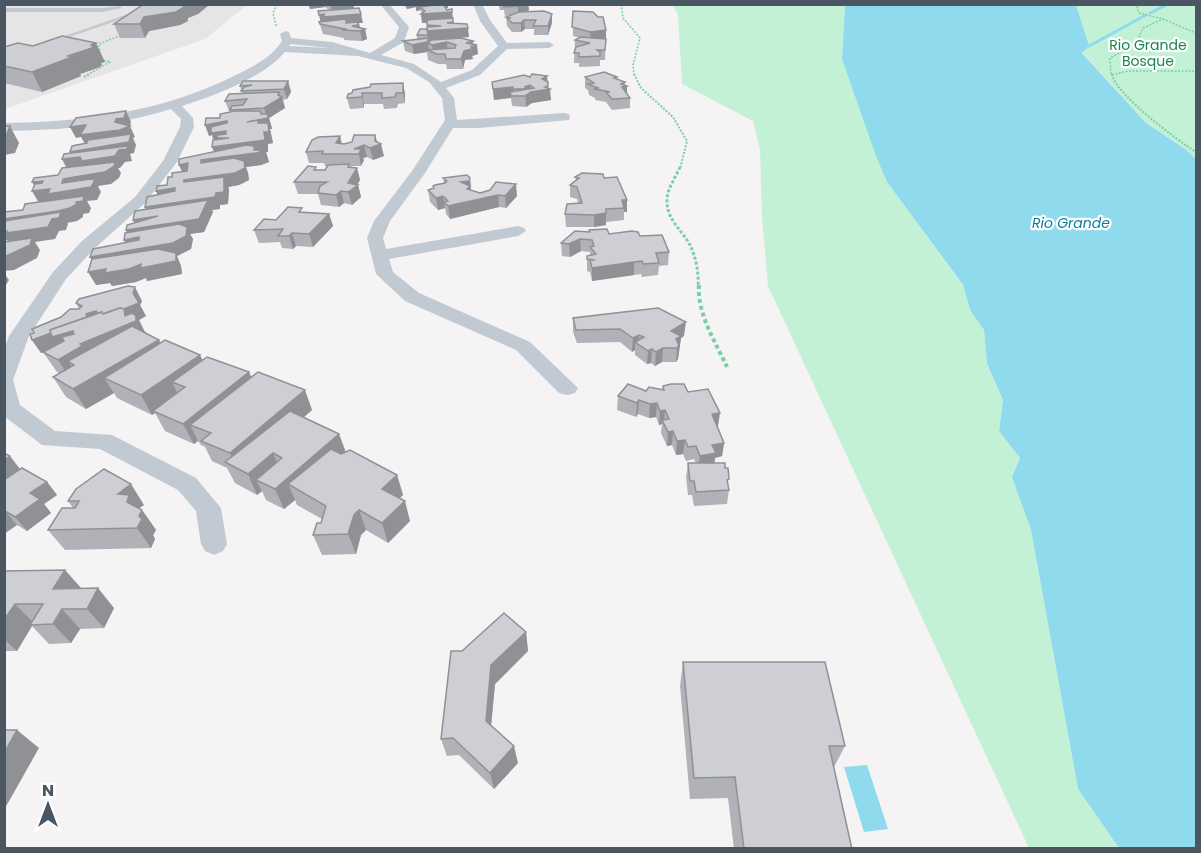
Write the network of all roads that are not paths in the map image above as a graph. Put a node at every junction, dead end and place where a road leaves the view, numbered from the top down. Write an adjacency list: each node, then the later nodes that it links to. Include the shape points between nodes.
1 (384, 4): 8 (street, via 404,27 400,40)
2 (477, 4): 7 (street)
3 (119, 6): 4 (lane, via 102,10); 5 (lane, via 140,7 131,16)
4 (4, 10)
5 (44, 43)
6 (549, 45): 7 (street)
7 (504, 46): 9 (street, via 488,65 467,79)
8 (366, 54): 9 (street, via 410,66); 10 (street, via 285,41 270,62 233,82)
9 (440, 86): 13 (street, via 448,98)
10 (174, 105): 11 (street); 15 (street, via 187,118 187,127)
11 (152, 111): 14 (street, via 90,122); 15 (street)
12 (564, 117): 13 (street)
13 (448, 124): 17 (street, via 382,221 375,238)
14 (4, 127)
15 (173, 130): 18 (street, via 170,162 140,200 88,244 59,276 19,336)
16 (518, 231): 17 (street)
17 (380, 255): 20 (street, via 384,274 412,297 523,346)
18 (4, 378)
19 (4, 383): 21 (street, via 10,410 50,439 105,441 187,484 208,508)
20 (567, 388)
21 (214, 544)

